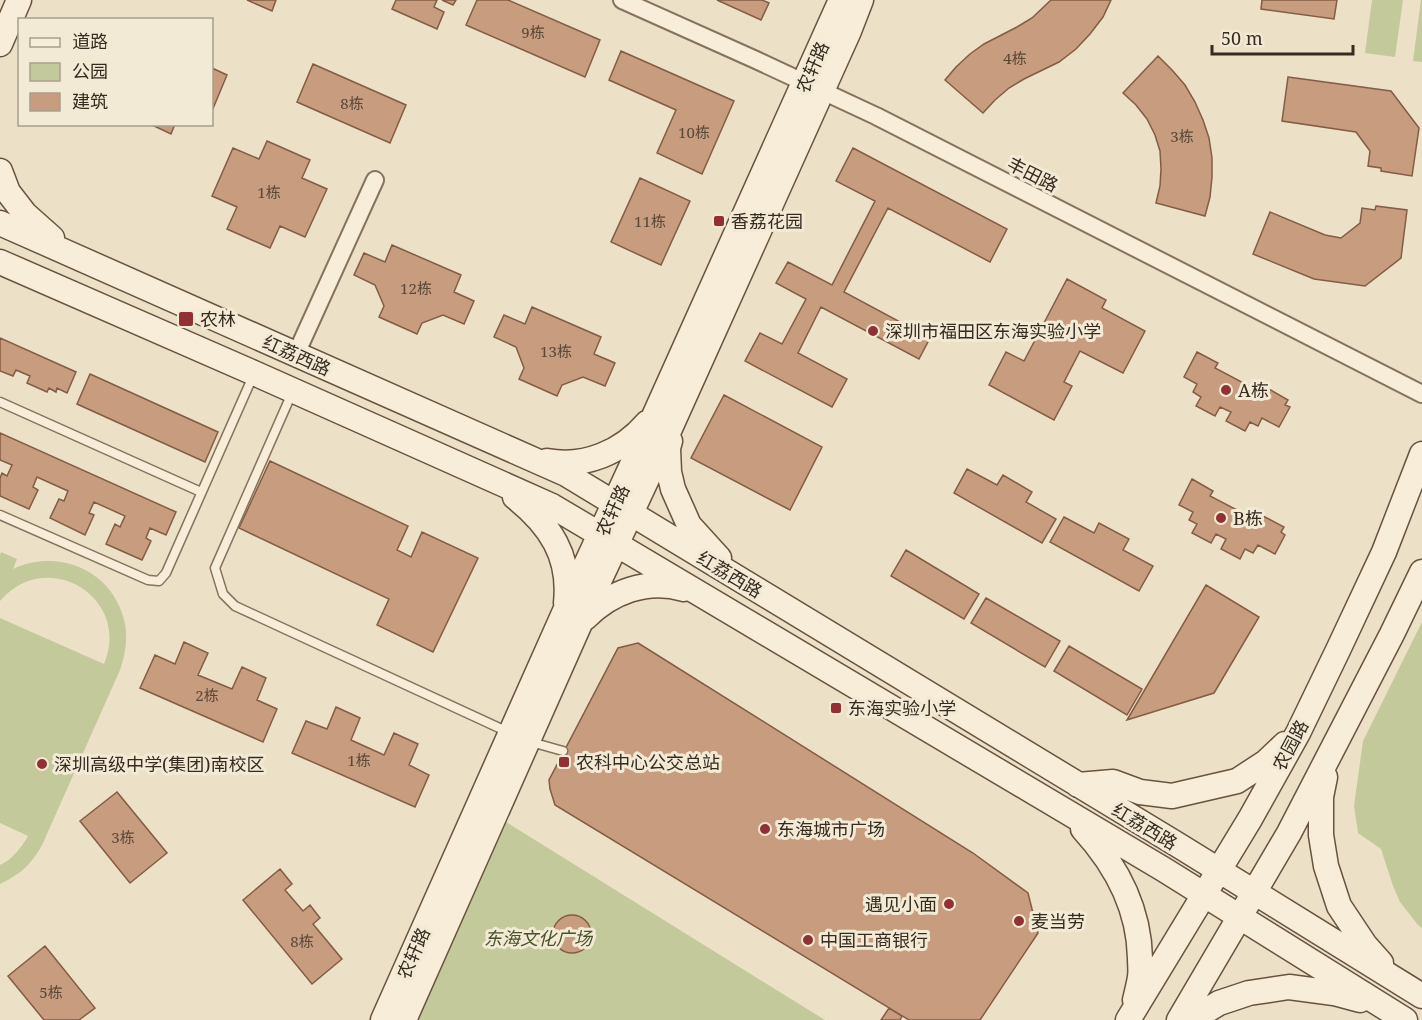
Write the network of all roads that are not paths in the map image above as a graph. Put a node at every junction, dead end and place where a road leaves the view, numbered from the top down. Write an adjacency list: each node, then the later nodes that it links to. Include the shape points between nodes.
1 (19, 0): 5 (main road)
2 (622, 0): 6 (street, 丰田路)
3 (842, 0): 6 (main road, 农轩路)
4 (861, 0): 6 (main road, 农轩路)
5 (0, 44)
6 (813, 87): 17 (street, 丰田路); 19 (main road, 农轩路)
7 (0, 171): 10 (main road, via 25,214)
8 (375, 180): 14 (street)
9 (0, 223): 10 (main road, 红荔西路)
10 (81, 258): 14 (main road, 红荔西路)
11 (0, 262): 13 (main road, 红荔西路)
12 (0, 273): 13 (main road)
13 (48, 283): 15 (main road, 红荔西路)
14 (296, 354): 21 (main road, 红荔西路)
15 (254, 372): 16 (main road, 红荔西路); 23 (lane)
16 (293, 390): 22 (main road, 红荔西路); 32 (lane, via 215,568 223,594 234,606)
17 (1422, 394)
18 (0, 402): 23 (lane)
19 (666, 415): 21 (main road, via 624,445 584,462); 24 (main road, 农轩路); 28 (main road, via 669,472 689,525)
20 (1422, 454): 31 (main road, 农园路, via 1384,552)
21 (529, 458): 24 (main road, 红荔西路, via 566,474)
22 (486, 476): 26 (main road, 红荔西路, via 552,506); 30 (main road, via 547,527 565,568)
23 (201, 492): 25 (lane, via 159,581 148,580)
24 (623, 509): 26 (main road, 农轩路); 28 (main road, 红荔西路)
25 (0, 515)
26 (608, 539): 29 (main road, 红荔西路); 30 (main road, 农轩路)
27 (1422, 572): 34 (main road)
28 (745, 583): 35 (main road, 红荔西路)
29 (701, 595): 30 (main road, via 651,585 626,591); 36 (main road, 红荔西路)
30 (573, 617): 32 (main road, 农轩路)
31 (1298, 733): 35 (main road, via 1237,782 1172,796 1140,792 1113,782); 37 (main road, 农园路)
32 (519, 738): 33 (lane); 45 (main road, 农轩路); 46 (main road, 农轩路)
33 (562, 751)
34 (1329, 758): 38 (main road); 41 (main road, via 1321,797 1326,866 1339,906 1365,945)
35 (1078, 785): 37 (main road, 红荔西路)
36 (1067, 812): 39 (main road, 红荔西路); 44 (main road, via 1097,844 1120,878 1134,914 1140,975)
37 (1219, 871): 38 (main road, 红荔西路); 39 (main road, 农园路)
38 (1254, 893): 40 (main road); 41 (main road, 红荔西路)
39 (1204, 895): 40 (main road, 红荔西路); 44 (main road, 农园路)
40 (1240, 917): 43 (main road, 红荔西路); 47 (main road)
41 (1398, 981): 42 (main road, 红荔西路); 43 (main road)
42 (1422, 996)
43 (1383, 1006): 48 (main road, via 1334,993 1289,987 1249,993 1219,1003); 49 (main road, 红荔西路)
44 (1130, 1016)
45 (383, 1020)
46 (404, 1020)
47 (1179, 1020)
48 (1191, 1020)
49 (1406, 1020)

